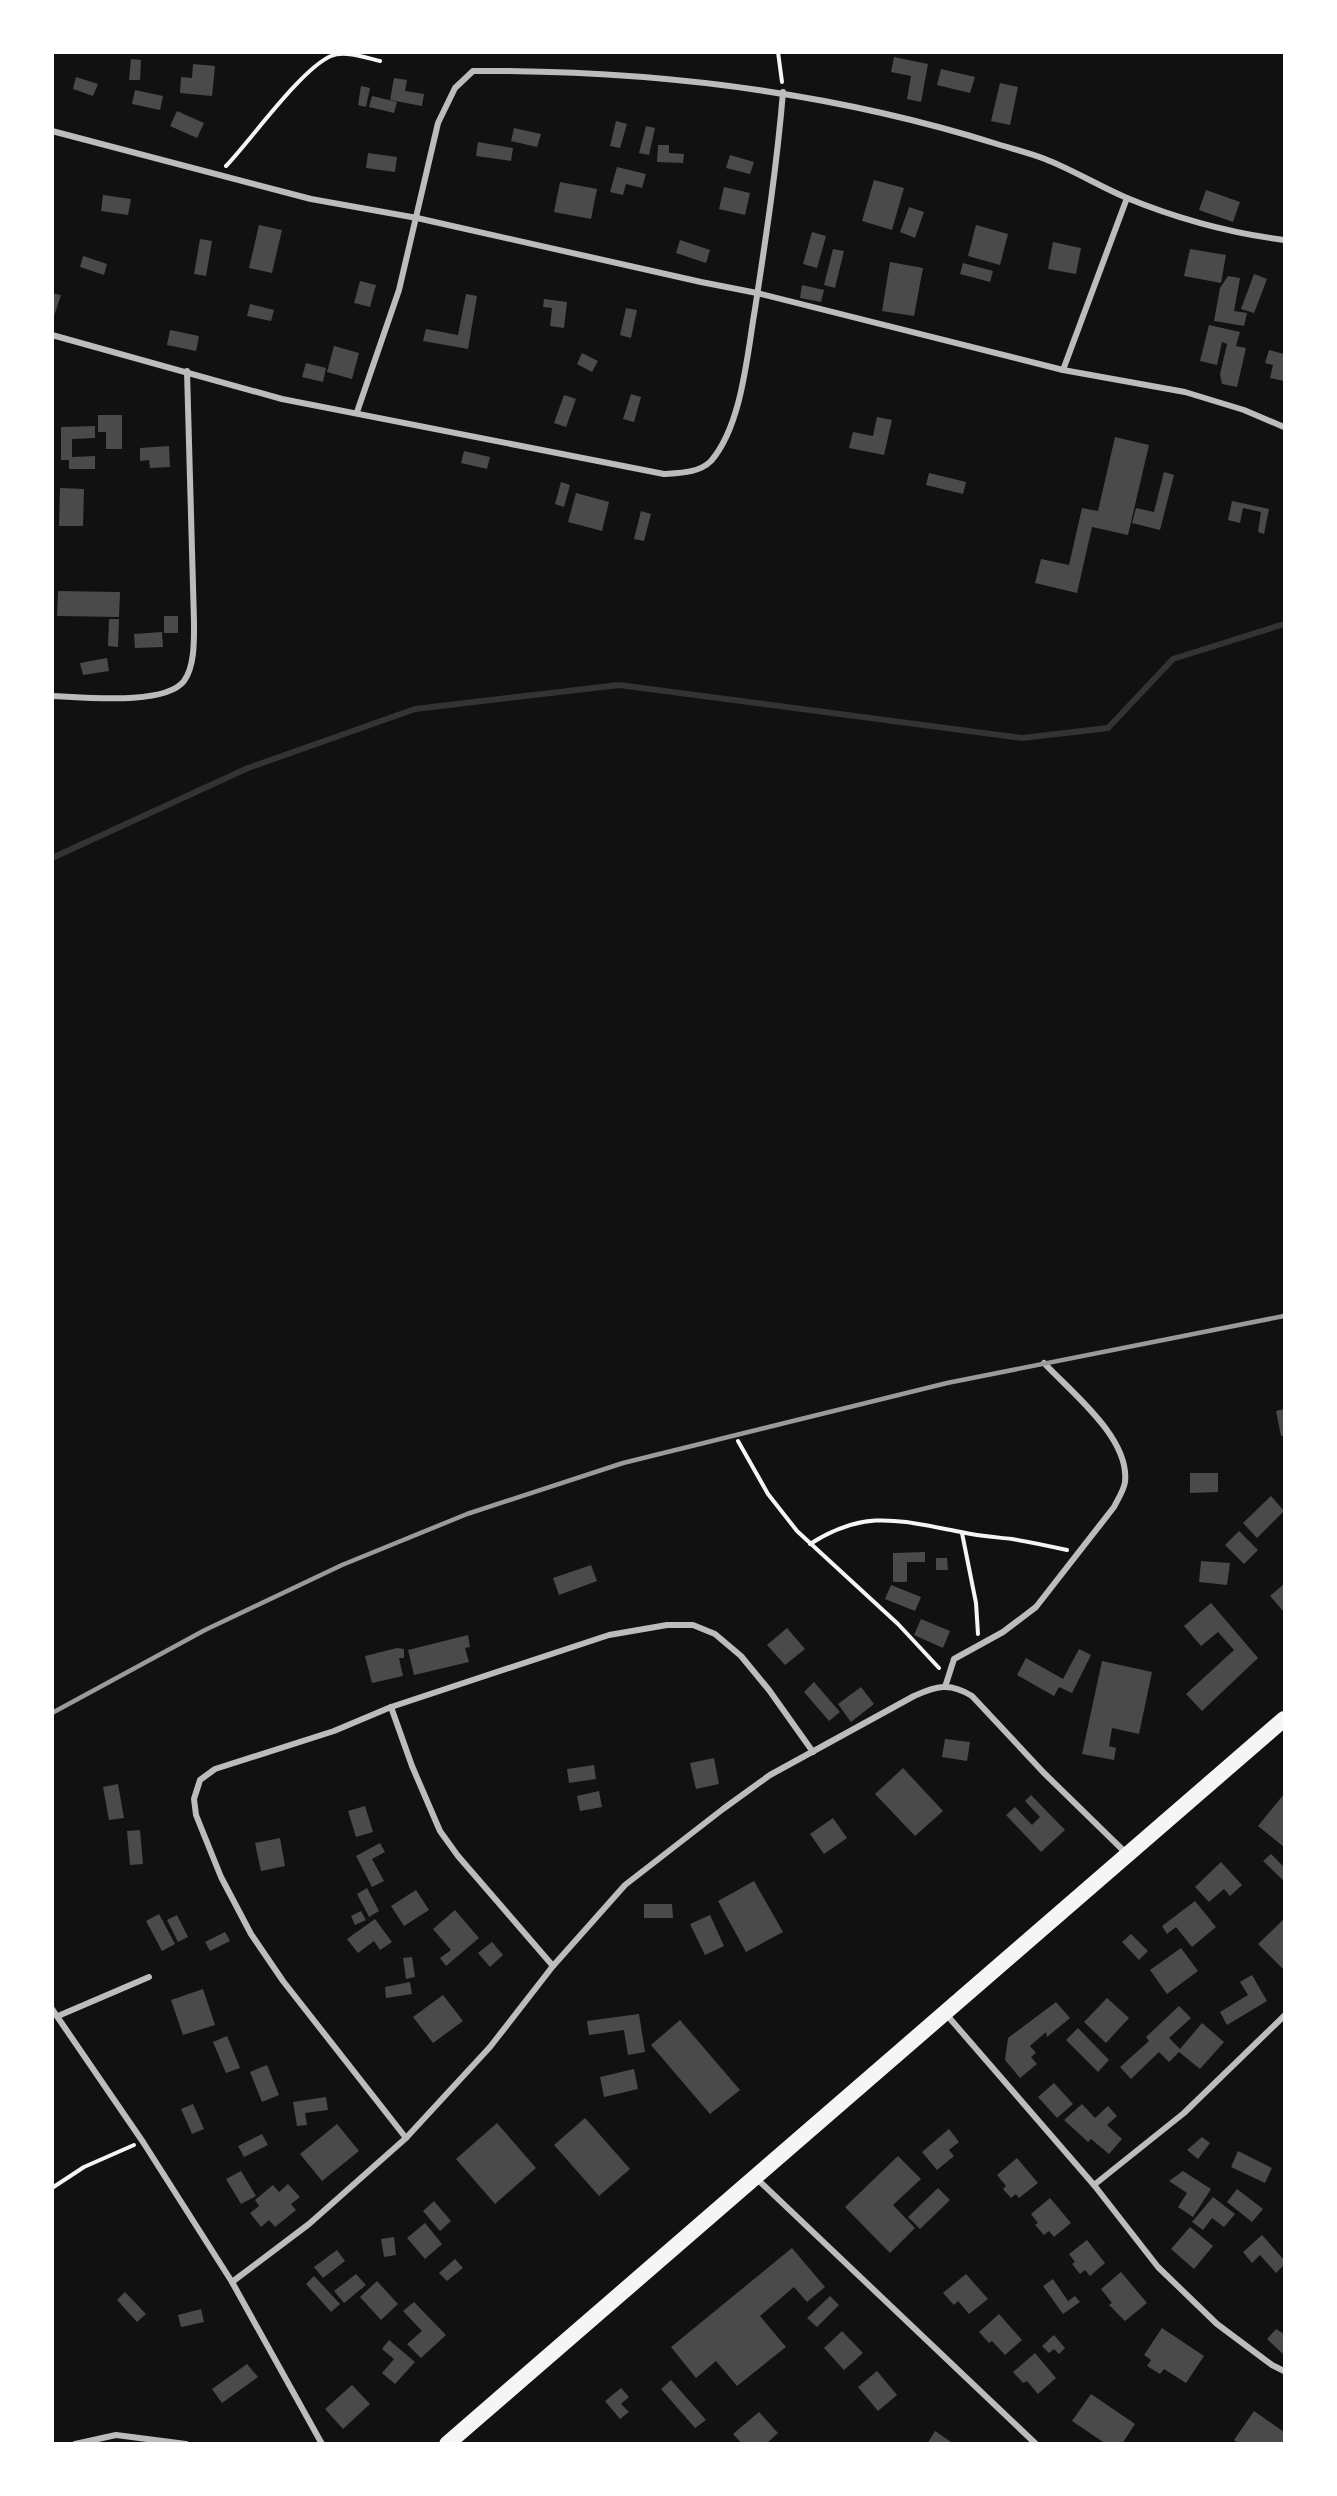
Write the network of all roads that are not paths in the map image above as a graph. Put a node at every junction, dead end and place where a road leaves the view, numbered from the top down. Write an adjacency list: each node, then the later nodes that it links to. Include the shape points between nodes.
1 (783, 92): 3 (street, via 967,135 1044,159); 4 (street, via 641,77 473,71 455,88 438,123); 6 (street)
2 (52, 131): 4 (street, via 311,199)
3 (1127, 198): 5 (street, via 1191,221 1244,235); 8 (street)
4 (417, 219): 6 (street); 10 (street, via 388,324)
5 (1284, 240)
6 (757, 293): 8 (street); 10 (street, via 732,420 709,463 694,471 664,474)
7 (52, 334): 9 (street)
8 (1064, 370): 11 (street, via 1185,392)
9 (187, 371): 10 (street, via 282,399); 12 (street, via 194,622 188,673 172,689 151,696)
10 (357, 412)
11 (1284, 427)
12 (52, 696)
13 (1044, 1363): 14 (street, via 1104,1424 1122,1459 1124,1489 1079,1553 1027,1615 954,1659)
14 (945, 1687): 17 (street, via 914,1696); 18 (street, via 959,1688 972,1696)
15 (391, 1707): 17 (street, via 609,1635 667,1625 693,1625 715,1634 741,1656); 19 (street, via 440,1831); 25 (street, via 334,1731 215,1769 200,1780 194,1799 196,1815 221,1877 251,1934)
16 (1284, 1719): 18 (highway)
17 (813, 1752): 19 (street, via 751,1788 625,1885)
18 (1127, 1855): 22 (highway)
19 (553, 1965): 25 (street, via 490,2047)
20 (149, 1977): 23 (street)
21 (52, 2008): 23 (street)
22 (945, 2012): 26 (highway); 27 (street)
23 (58, 2016): 28 (street)
24 (1283, 2020): 27 (street, via 1184,2114)
25 (406, 2138): 28 (street, via 309,2224)
26 (755, 2177): 33 (highway); 34 (street)
27 (1094, 2185): 29 (street, via 1158,2267 1217,2324)
28 (232, 2282): 32 (street)
29 (1284, 2371)
30 (75, 2444): 31 (street, via 116,2435)
31 (186, 2444)
32 (322, 2444)
33 (447, 2444)
34 (1036, 2444)

